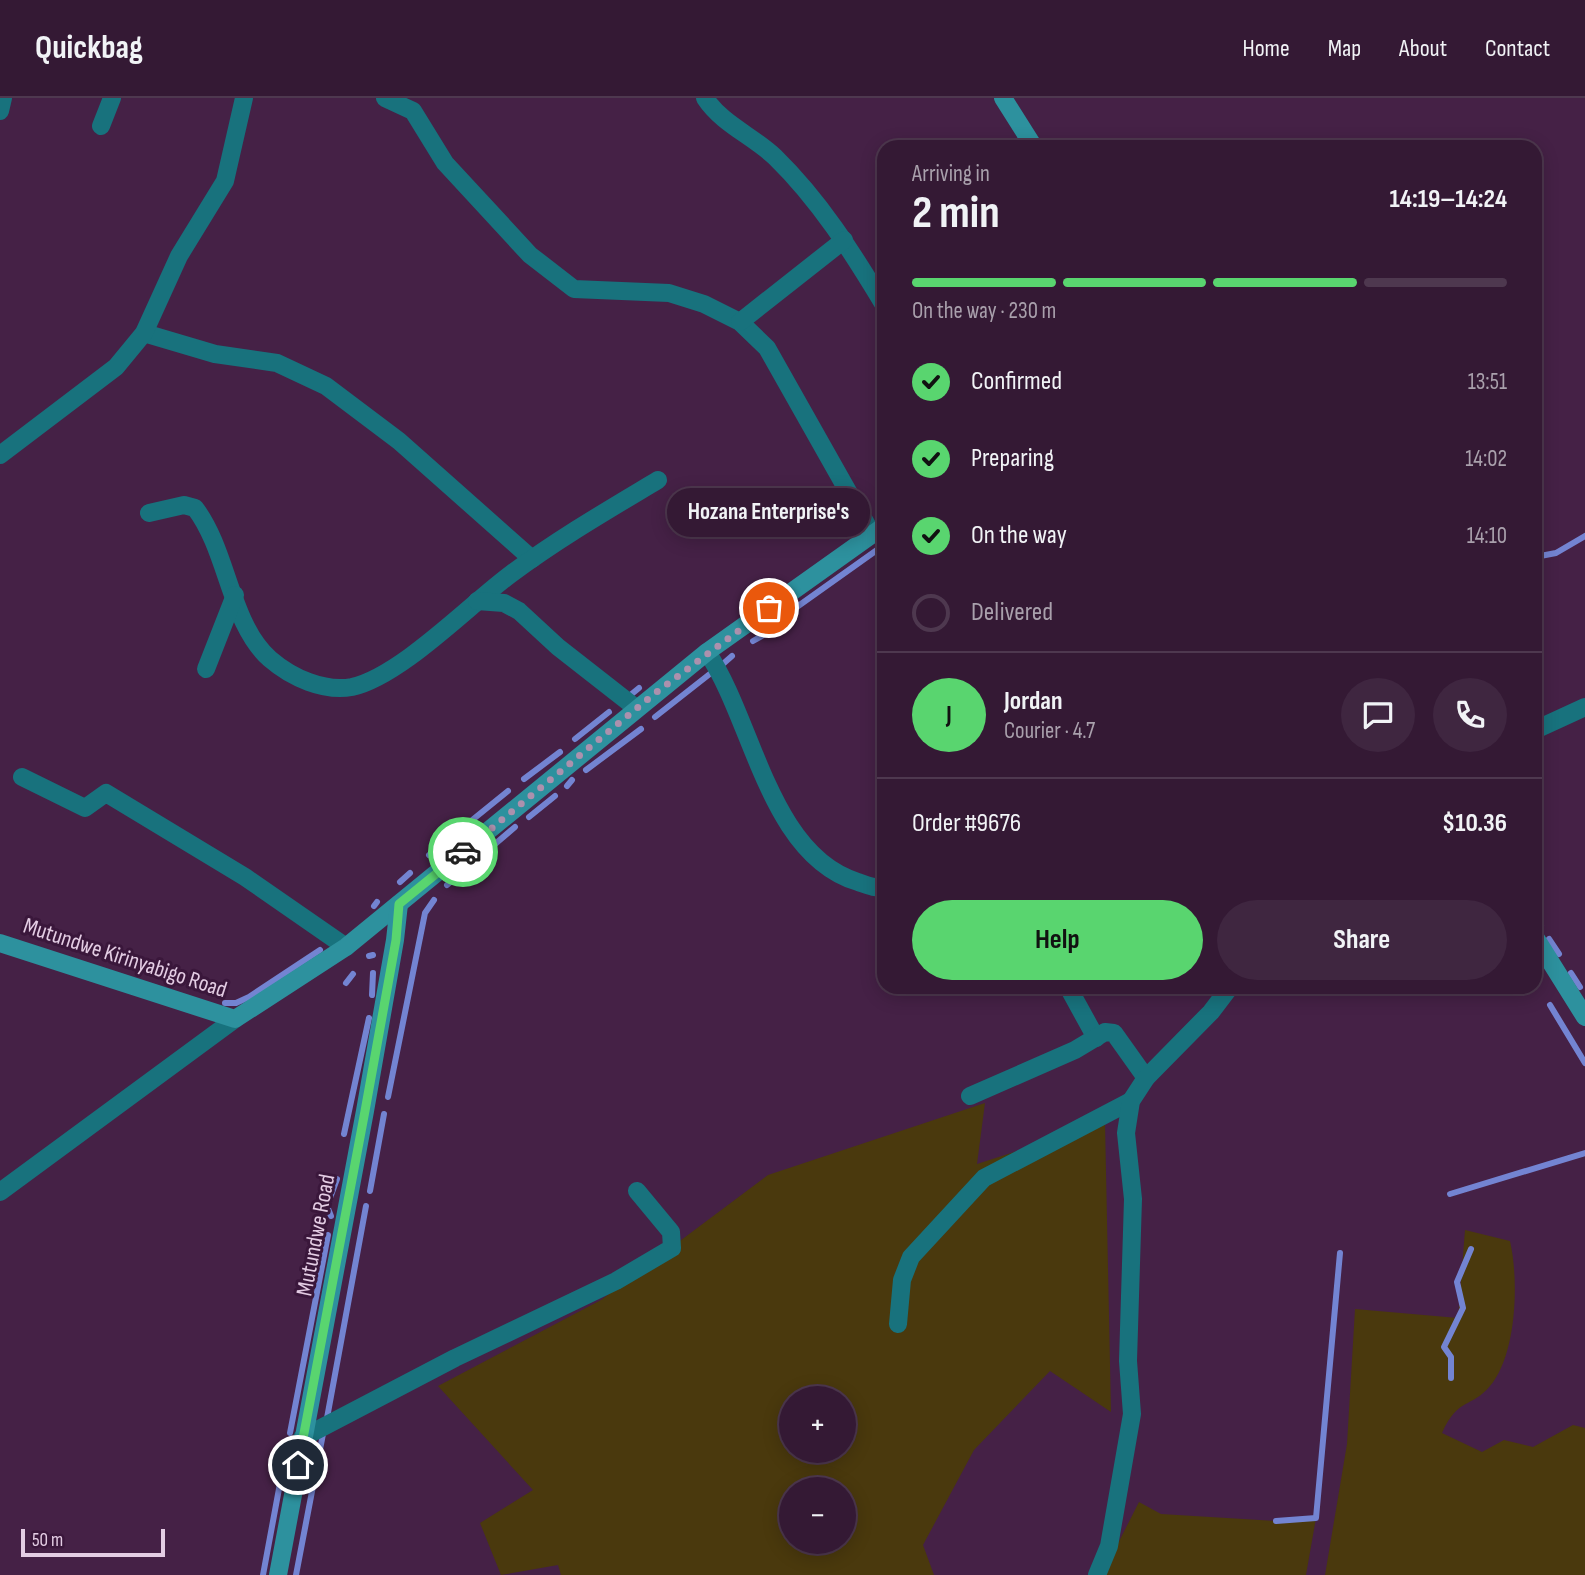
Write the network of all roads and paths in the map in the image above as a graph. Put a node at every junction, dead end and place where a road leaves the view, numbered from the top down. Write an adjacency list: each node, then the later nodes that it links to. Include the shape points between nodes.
1 (3, 98): 8 (street)
2 (112, 98): 10 (street)
3 (244, 98): 15 (street, via 225,181 179,256)
4 (385, 98): 9 (street)
5 (425, 98): 9 (street)
6 (705, 98): 12 (street, via 719,116 780,163)
7 (1003, 98): 11 (main road)
8 (0, 111)
9 (417, 117): 14 (street, via 444,163 530,255 573,289 669,293)
10 (101, 126)
11 (1030, 140)
12 (844, 240): 13 (street); 14 (street)
13 (877, 294)
14 (740, 321): 19 (street, via 767,348)
15 (144, 332): 16 (street, via 116,367); 21 (street, via 215,354 285,365 326,386 399,441)
16 (0, 455)
17 (659, 480): 21 (street)
18 (149, 513): 22 (street, via 184,505 195,508)
19 (877, 528)
20 (877, 531): 24 (main road)
21 (532, 559): 23 (street)
22 (235, 595): 23 (street, via 243,620 262,650 323,689 355,686 376,677); 25 (street)
23 (477, 601): 27 (street, via 504,603 519,611 558,648)
24 (707, 652): 27 (main road); 30 (street, via 730,691 795,838 827,869)
25 (206, 669)
26 (1585, 707): 28 (street)
27 (636, 708): 31 (main road)
28 (1542, 727)
29 (22, 777): 33 (street, via 85,808 106,793 245,877)
30 (877, 886)
31 (399, 904): 33 (main road); 46 (main road, Mutundwe Road, via 365,1111)
32 (0, 943): 38 (main road, Mutundwe Kirinyabigo Road)
33 (346, 947): 38 (main road)
34 (1542, 948): 37 (main road)
35 (1072, 994): 39 (street)
36 (1224, 994): 40 (street)
37 (1585, 1017)
38 (235, 1019): 44 (street)
39 (1096, 1038): 40 (street, via 1114,1033); 41 (street)
40 (1146, 1078): 42 (street)
41 (970, 1096)
42 (1131, 1101): 45 (street, via 984,1178 911,1258 902,1280); 48 (street, via 1126,1133 1133,1199 1128,1361 1132,1414 1109,1546)
43 (637, 1191): 46 (street, via 671,1232 672,1248)
44 (0, 1192)
45 (898, 1324)
46 (302, 1438): 47 (main road, Mutundwe Road)
47 (278, 1575)
48 (1097, 1575)

